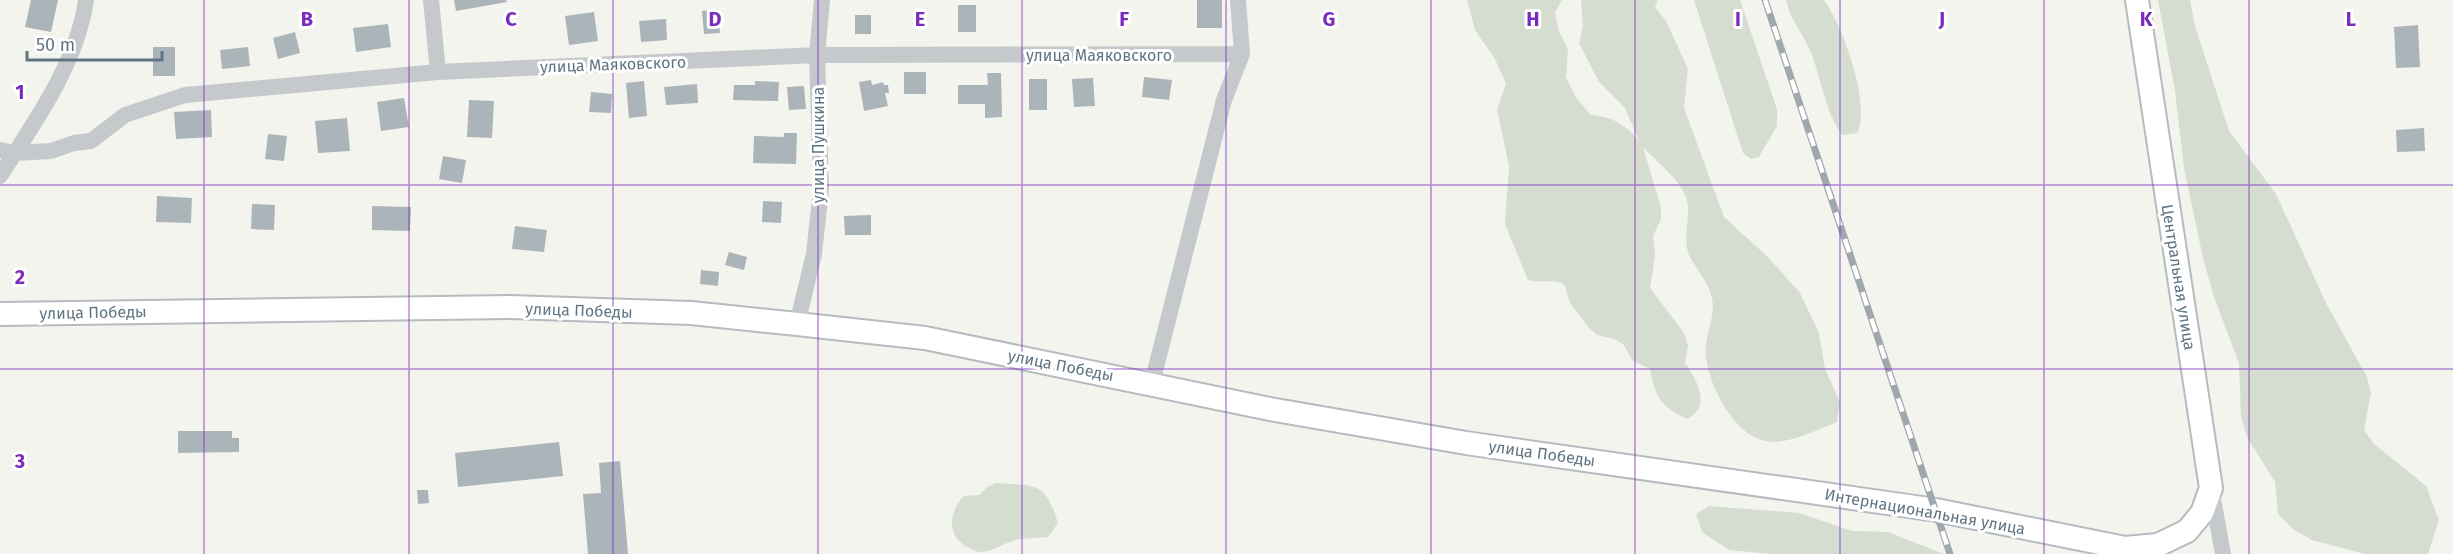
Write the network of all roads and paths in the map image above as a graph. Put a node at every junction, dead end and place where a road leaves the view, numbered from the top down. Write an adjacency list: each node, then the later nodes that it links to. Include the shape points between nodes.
1 (86, 0): 9 (street, via 74,47)
2 (431, 0): 8 (street)
3 (822, 0): 7 (street, улица Пушкина)
4 (1238, 0): 6 (street)
5 (2138, 0): 15 (street, Центральная улица)
6 (1242, 54): 7 (street, улица Маяковского); 13 (street, via 1224,100)
7 (817, 56): 8 (street, улица Маяковского); 12 (street, улица Пушкина, via 820,189 814,254)
8 (438, 72): 9 (street, улица Маяковского, via 185,95 126,115 91,141 51,151)
9 (7, 152): 10 (street)
10 (0, 176)
11 (0, 314): 12 (street, улица Победы, via 510,307 691,313)
12 (797, 324): 13 (street, улица Победы, via 924,338)
13 (1152, 383): 14 (street, улица Победы, via 1270,409 1466,443)
14 (1685, 473): 16 (street, Интернациональная улица, via 1947,511)
15 (2211, 488): 16 (street, via 2202,513 2187,531 2158,545); 18 (street, Центральная улица)
16 (2126, 548): 17 (street, Интернациональная улица)
17 (2164, 554)
18 (2223, 554)

